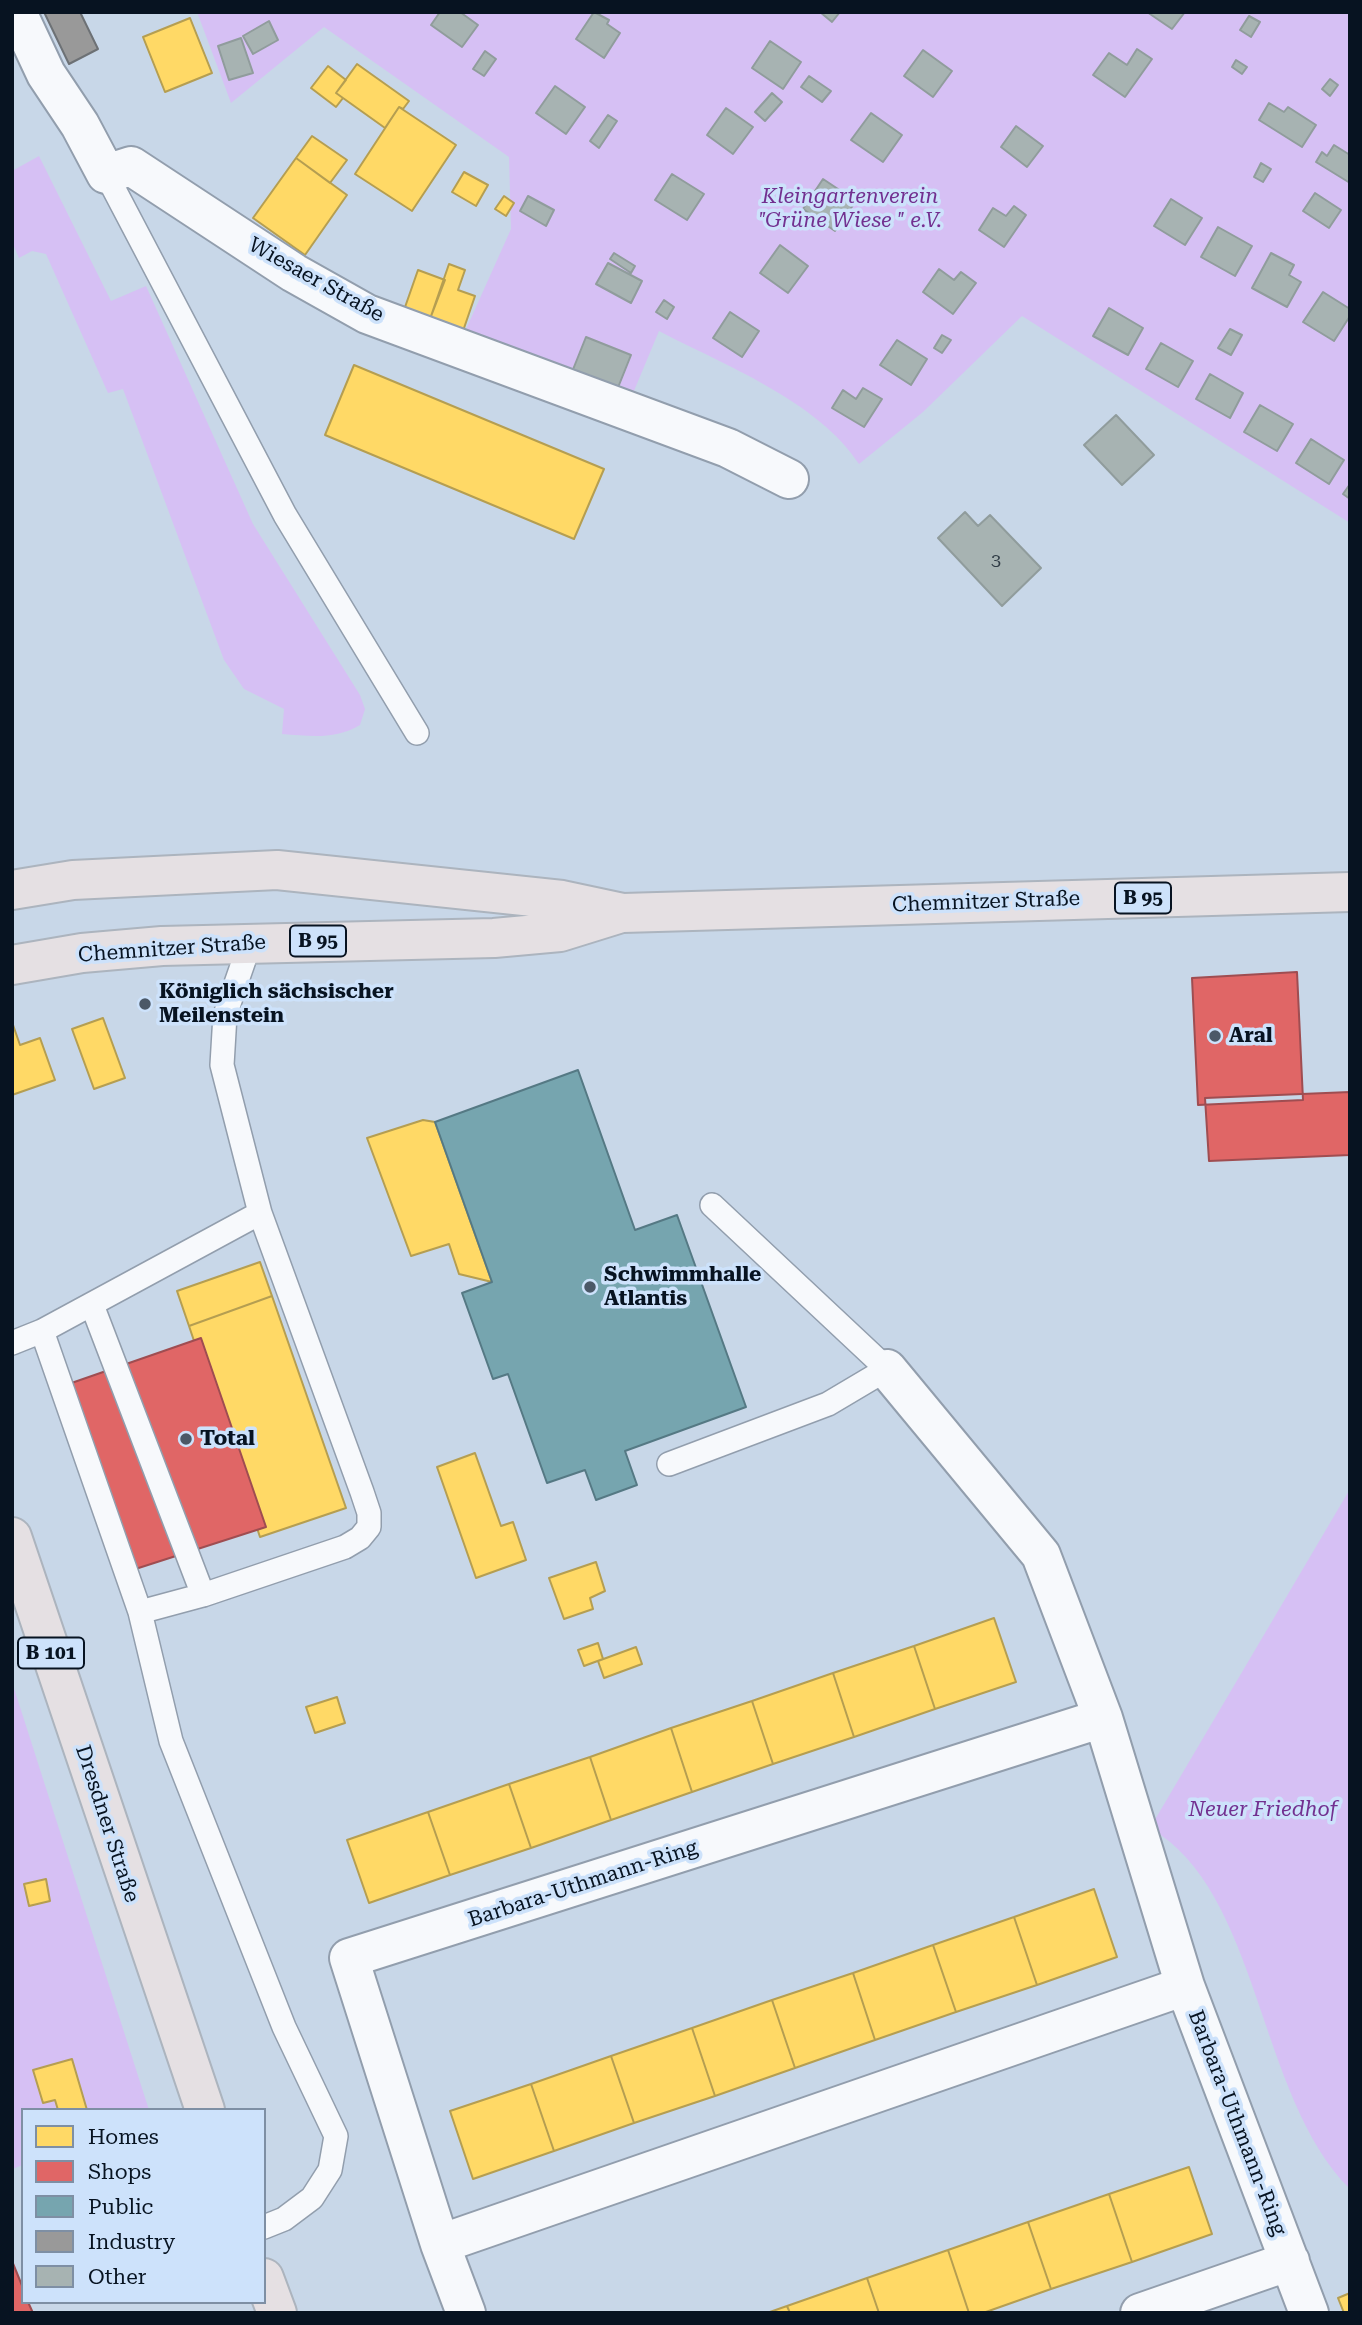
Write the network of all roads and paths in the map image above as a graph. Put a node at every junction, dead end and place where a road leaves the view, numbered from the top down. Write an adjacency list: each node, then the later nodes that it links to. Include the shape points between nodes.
1 (17, 12): 2 (street, via 46,74)
2 (106, 174): 3 (street, Wiesaer Straße, via 131,166 295,273 367,314 728,448); 4 (lane, via 285,515)
3 (789, 479)
4 (417, 733)
5 (12, 890): 7 (main road, Chemnitzer Straße / B 95, via 74,880 277,870 562,900)
6 (1350, 892): 7 (main road, Chemnitzer Straße / B 95)
7 (623, 913): 8 (main road, Chemnitzer Straße / B 95, via 560,932 494,938)
8 (250, 943): 9 (main road, Chemnitzer Straße / B 95, via 82,953); 11 (lane, via 225,1015 222,1065)
9 (12, 965)
10 (712, 1205): 15 (lane, Barbara-Uthmann-Ring)
11 (261, 1213): 12 (lane); 18 (lane, via 362,1492 369,1527 345,1547)
12 (92, 1305): 13 (lane); 18 (lane)
13 (42, 1331): 14 (lane); 19 (lane)
14 (12, 1343)
15 (887, 1369): 16 (lane, via 828,1404); 20 (street, Barbara-Uthmann-Ring, via 1041,1555)
16 (669, 1464)
17 (12, 1537): 22 (main road, Dresdner Straße / B 101)
18 (203, 1595): 19 (lane)
19 (140, 1612): 23 (lane, via 171,1741 284,2027 336,2136 330,2170 312,2198 284,2220)
20 (1103, 1718): 21 (street, Barbara-Uthmann-Ring); 24 (street, Barbara-Uthmann-Ring, via 349,1958)
21 (1185, 1986): 24 (street, Barbara-Uthmann-Ring); 25 (street, Barbara-Uthmann-Ring)
22 (204, 2108)
23 (266, 2226)
24 (440, 2244): 28 (street, Barbara-Uthmann-Ring)
25 (1290, 2261): 29 (street, Barbara-Uthmann-Ring); 30 (street, Barbara-Uthmann-Ring)
26 (266, 2283): 27 (main road)
27 (277, 2313)
28 (466, 2313)
29 (1140, 2313)
30 (1309, 2313)

